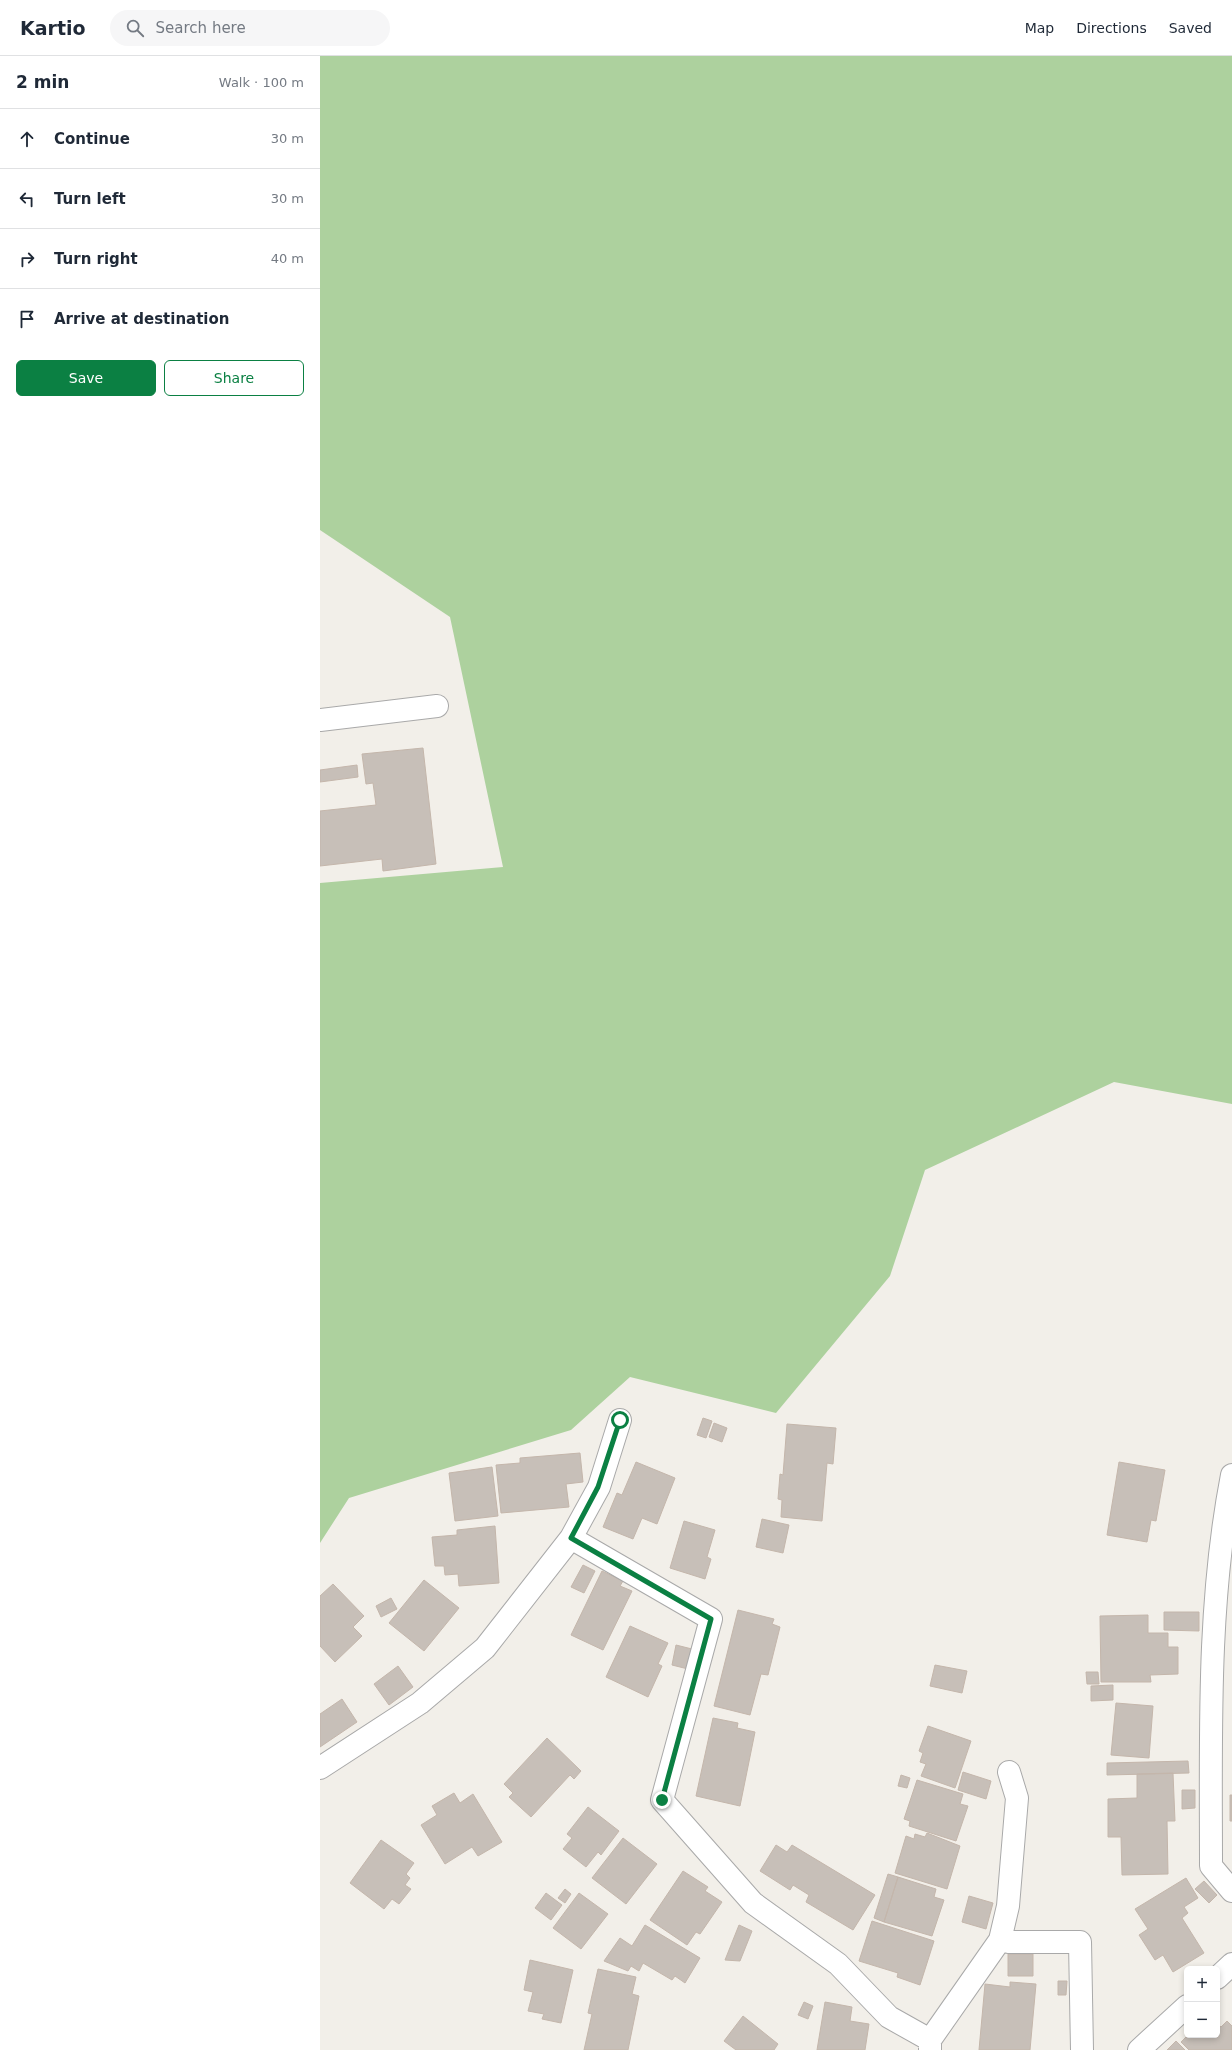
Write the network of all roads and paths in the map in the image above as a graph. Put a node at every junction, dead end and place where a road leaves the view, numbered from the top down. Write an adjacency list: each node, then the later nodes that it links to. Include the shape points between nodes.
1 (437, 706): 2 (street)
2 (320, 720)
3 (620, 1420): 5 (street, via 598,1487)
4 (1232, 1475): 8 (street, via 1223,1522 1212,1669 1211,1859 1211,1866)
5 (571, 1538): 6 (street, via 485,1648 420,1703); 13 (street, via 711,1619 662,1800 753,1903 838,1964 889,2017)
6 (320, 1768)
7 (1009, 1772): 9 (street, via 1017,1798 1008,1906)
8 (1232, 1890)
9 (1000, 1940): 13 (street); 14 (street, via 1080,1942)
10 (1232, 1964): 11 (street)
11 (1220, 1975)
12 (1184, 2009): 15 (street)
13 (930, 2045)
14 (1082, 2050)
15 (1139, 2050)

